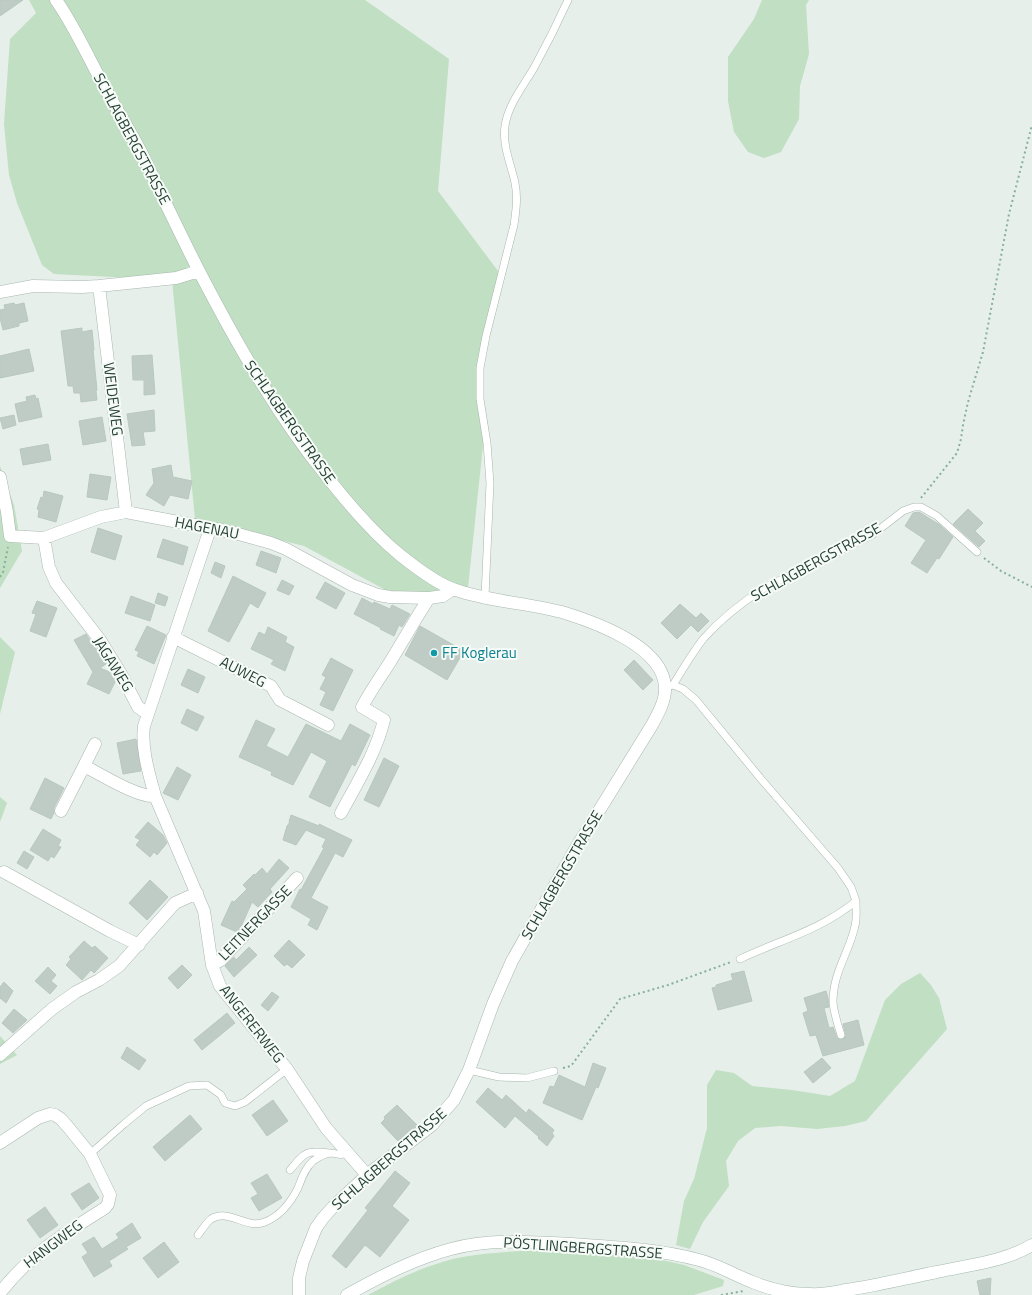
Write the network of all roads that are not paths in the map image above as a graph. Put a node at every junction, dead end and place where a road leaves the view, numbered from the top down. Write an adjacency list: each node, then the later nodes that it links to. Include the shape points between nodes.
1 (56, 0): 3 (street, SCHLAGBERGSTRASSE, via 130,132)
2 (568, 0): 12 (lane, via 514,102 505,125 506,149 515,183 517,209 480,368 480,399 490,483)
3 (199, 272): 4 (street, via 176,278); 11 (street, SCHLAGBERGSTRASSE, via 246,358 277,408 354,511 400,555)
4 (99, 286): 5 (street, via 32,286); 7 (street, WEIDEWEG)
5 (0, 292)
6 (0, 477): 9 (street, HAGENAU, via 10,536)
7 (126, 512): 8 (street, HAGENAU); 9 (street, HAGENAU, via 101,517)
8 (210, 529): 13 (street, HAGENAU, via 252,537 286,549 367,592 390,597); 14 (street)
9 (44, 538): 16 (street, JAGAWEG, via 49,567 56,583 100,640 138,706)
10 (977, 552): 15 (lane, SCHLAGBERGSTRASSE, via 927,510 914,507 903,511 872,535 754,595 705,637)
11 (453, 589): 12 (street, SCHLAGBERGSTRASSE); 13 (street, HAGENAU, via 443,596)
12 (484, 597): 15 (street, SCHLAGBERGSTRASSE, via 564,613 625,638 649,655)
13 (429, 598): 22 (street, via 362,707 384,720 373,752)
14 (173, 637): 16 (street); 17 (street, AUWEG, via 271,686 280,700)
15 (669, 686): 26 (lane, via 683,689 696,700 847,880); 33 (street, SCHLAGBERGSTRASSE, via 652,725 576,848 512,961)
16 (148, 714): 20 (street, via 144,726 145,753)
17 (328, 725)
18 (96, 744): 19 (street)
19 (84, 766): 20 (street, via 139,794); 21 (street)
20 (155, 796): 25 (street)
21 (61, 810)
22 (341, 813)
23 (4, 872): 27 (street)
24 (297, 878): 29 (street, LEITNERGASSE, via 221,960)
25 (197, 893): 27 (street, via 175,903); 29 (street, ANGERERWEG, via 206,918)
26 (856, 901): 28 (lane, via 810,930); 30 (lane, via 855,926 834,989 834,1012)
27 (139, 945): 31 (street, via 119,966 52,1009)
28 (740, 959)
29 (212, 966): 32 (street, ANGERERWEG, via 227,995)
30 (841, 1036)
31 (0, 1055)
32 (287, 1069): 36 (street, ANGERERWEG, via 317,1116); 38 (lane, ANGERERWEG, via 245,1102 235,1106 225,1103 221,1095 207,1085 189,1086 172,1093 146,1106)
33 (469, 1070): 34 (lane, via 499,1078 527,1078); 40 (street, SCHLAGBERGSTRASSE, via 454,1100 432,1125)
34 (554, 1071)
35 (0, 1143): 38 (street, via 38,1118 50,1114 61,1119)
36 (347, 1152): 37 (lane, via 339,1155); 40 (street, ANGERERWEG)
37 (329, 1153): 39 (lane, via 304,1154); 41 (lane, via 310,1164 292,1198 271,1219 252,1224 229,1216 216,1217 206,1223)
38 (90, 1154): 43 (street, HANGWEG, via 109,1190 110,1200 104,1208 65,1232 34,1256)
39 (290, 1170)
40 (367, 1175): 44 (street, SCHLAGBERGSTRASSE, via 333,1207 316,1228 302,1266)
41 (198, 1235)
42 (1032, 1245): 45 (street, PÖSTLINGBERGSTRASSE, via 1006,1257 861,1288 810,1294 784,1292 711,1264 660,1252 511,1241 472,1244 414,1261)
43 (0, 1293)
44 (299, 1295)
45 (348, 1295)

